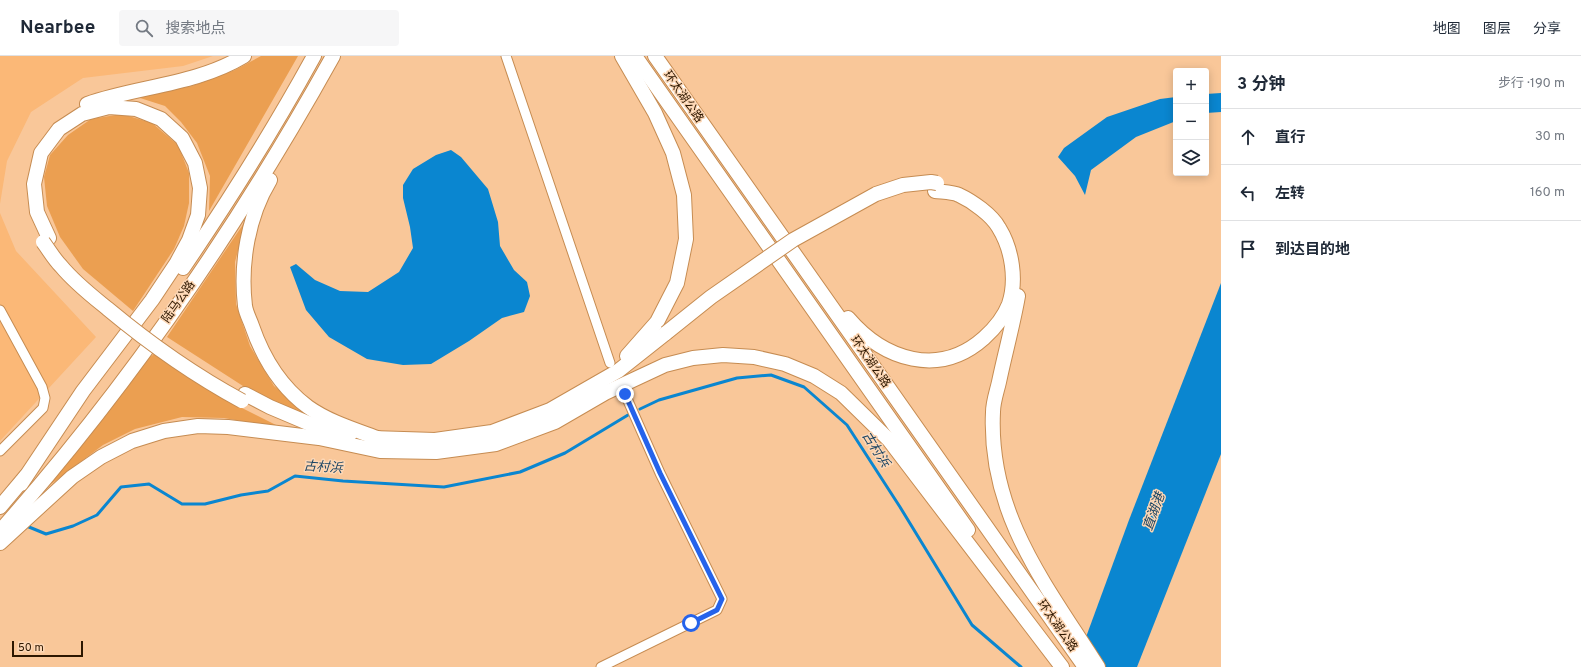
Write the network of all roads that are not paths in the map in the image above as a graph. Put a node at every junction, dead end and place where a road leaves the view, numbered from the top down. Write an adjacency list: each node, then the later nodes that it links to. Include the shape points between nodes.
1 (244, 56): 11 (highway, via 209,73 79,106 54,123 34,150 26,184 29,214)
2 (314, 56): 20 (highway, 陆马公路, via 282,115 159,305)
3 (333, 56): 22 (highway, 陆马公路, via 248,201 172,314 103,407)
4 (342, 56): 18 (highway, via 303,128 264,190 251,226 244,264 245,307 259,347 279,380 308,407 344,426)
5 (506, 56): 13 (street)
6 (622, 56): 14 (highway, via 655,113 673,153 684,196 686,239 677,283 657,322 630,354 606,374)
7 (635, 56): 24 (highway, 环太湖公路, via 884,408)
8 (655, 56): 9 (highway, 环太湖公路)
9 (684, 98): 10 (highway, via 763,202 838,308 854,326 872,342 894,354 919,360 947,359 973,348 994,329 1009,304 1013,279 1010,252 999,227 981,209 958,195); 27 (highway, 环太湖公路)
10 (936, 187): 14 (highway, bridge, via 931,182 903,185 876,194 793,240 711,297 668,336 618,372); 28 (highway, via 961,188 986,203 1006,223 1017,250 1021,279 993,411 995,464 1007,511 1022,546)
11 (46, 240): 16 (highway, via 87,282 129,317); 20 (highway, via 37,212 34,184 41,154 59,129 82,114 108,107 136,108 161,118 182,138 196,163 200,188 198,215 189,240 152,300 83,391)
12 (0, 310): 19 (street, via 42,387 45,398 43,408)
13 (610, 363)
14 (602, 388): 17 (highway, via 555,422 496,444 436,452 380,452); 18 (highway, via 492,432 435,440); 24 (highway, via 665,365 693,358 723,356 785,364 814,376 841,393 889,440)
15 (625, 394): 25 (street, via 660,473 722,599 717,610)
16 (244, 397): 17 (highway, via 267,414); 18 (highway, via 322,429)
17 (319, 438): 23 (highway, via 198,426 164,431 132,441 100,457 72,477)
18 (380, 439)
19 (0, 451)
20 (20, 484): 21 (highway, 陆马公路)
21 (0, 507)
22 (0, 531)
23 (0, 543)
24 (1013, 600): 26 (highway)
25 (601, 667)
26 (1062, 667)
27 (1085, 667)
28 (1098, 667)

